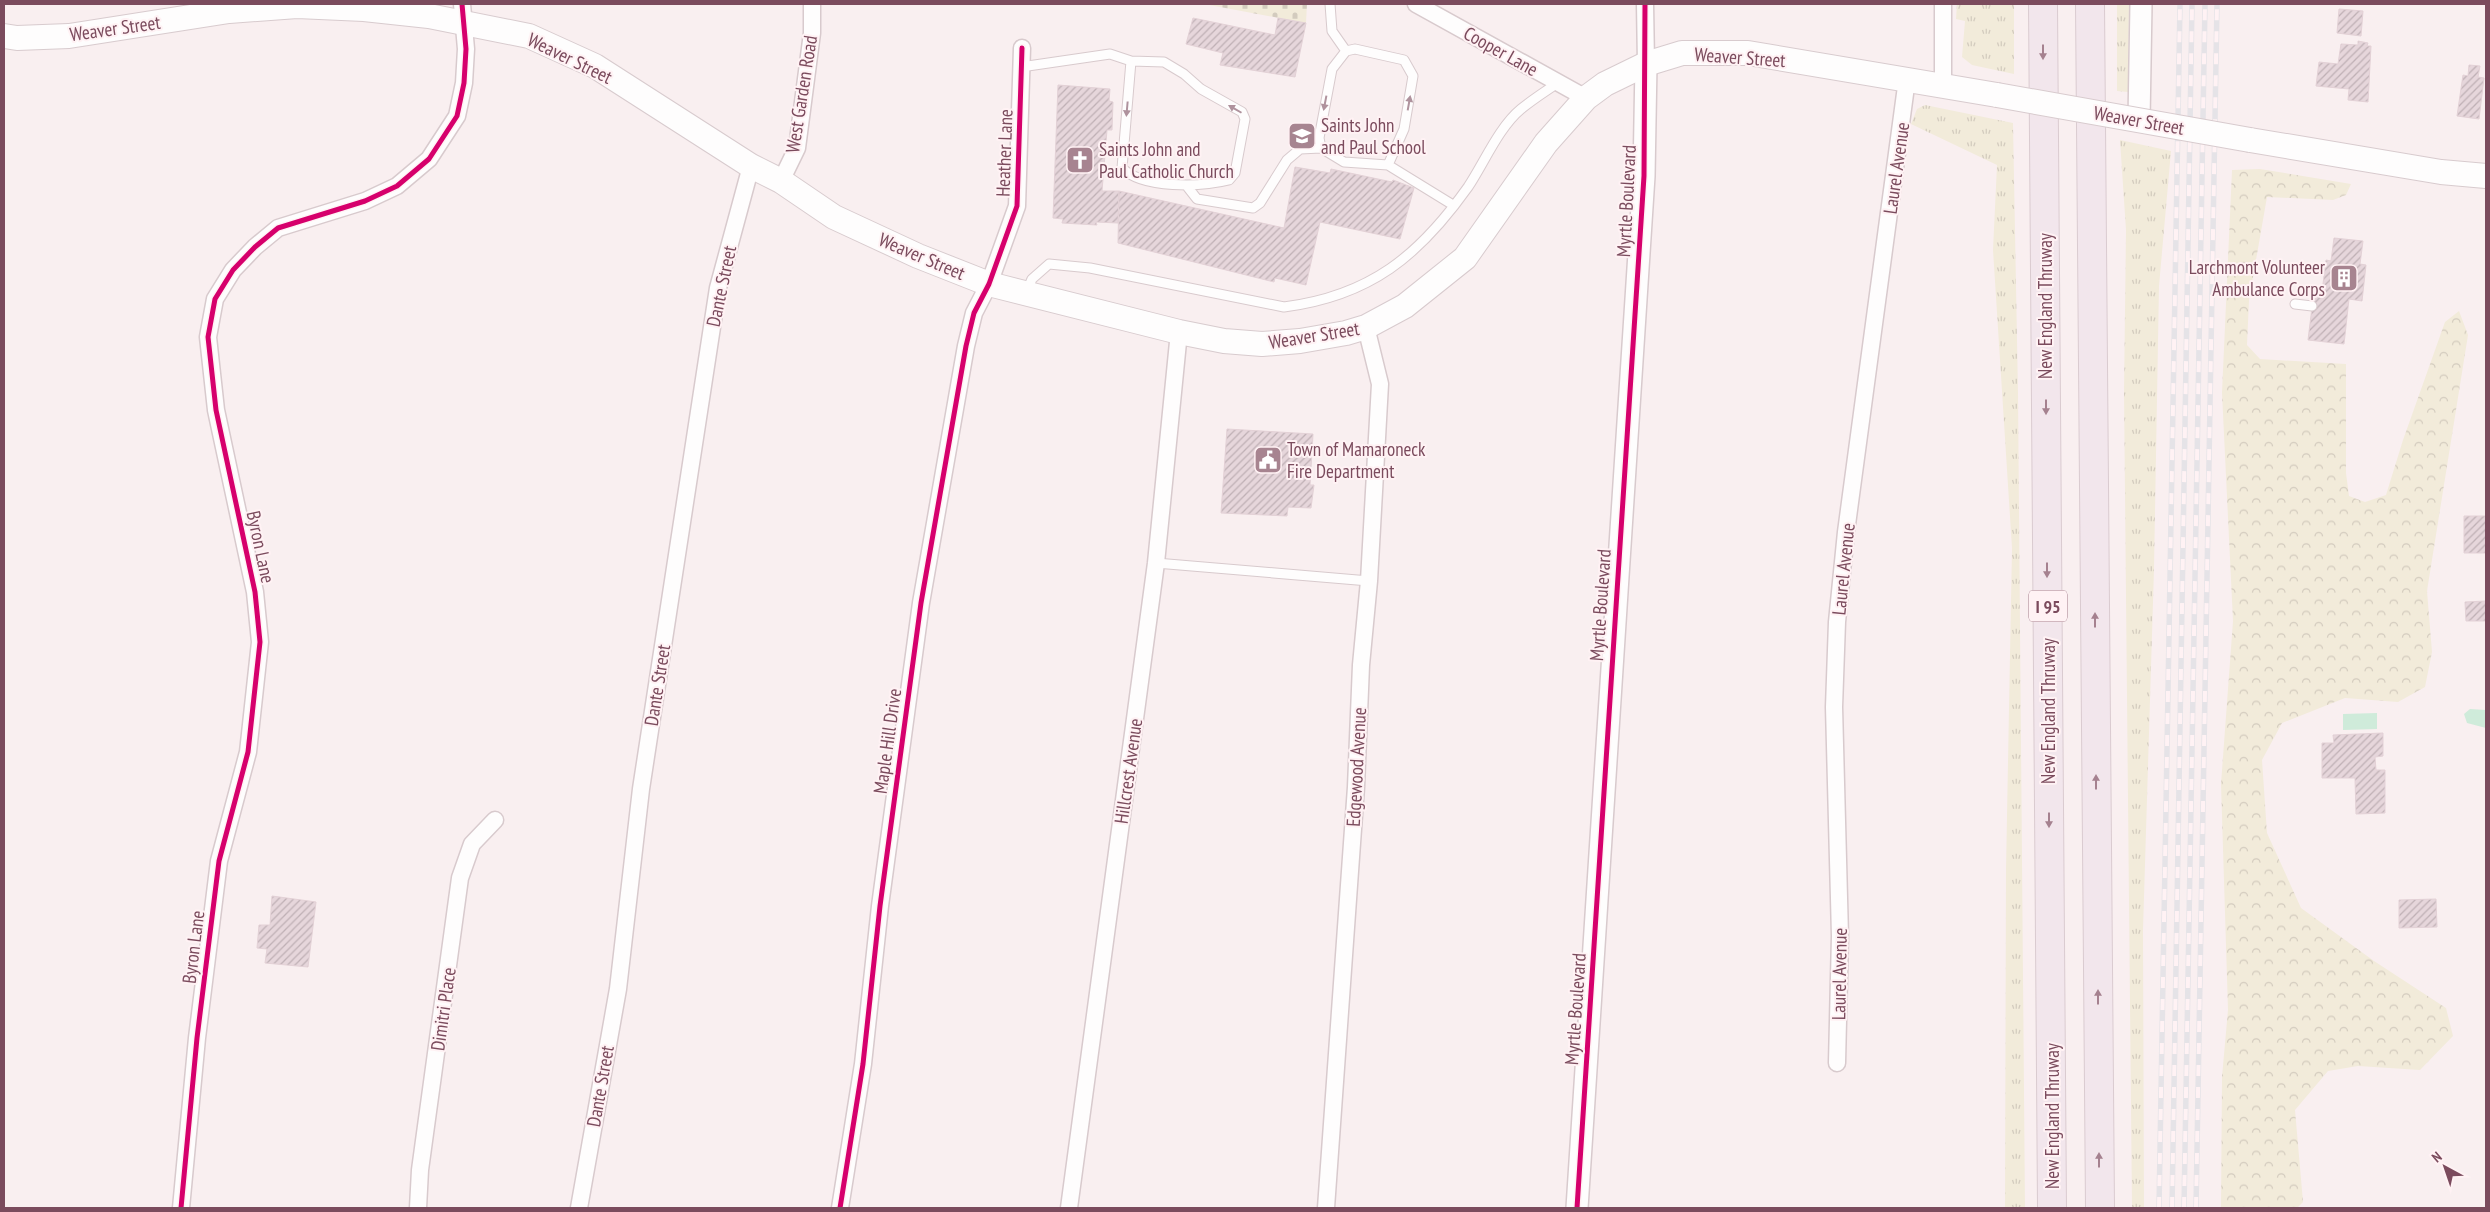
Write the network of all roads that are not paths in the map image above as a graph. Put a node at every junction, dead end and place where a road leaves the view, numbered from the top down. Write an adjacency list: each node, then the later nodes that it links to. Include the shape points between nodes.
1 (812, 4): 26 (street, West Garden Road, via 812,33 796,148)
2 (1330, 4): 12 (lane, via 1332,31)
3 (1416, 4): 17 (street, Cooper Lane)
4 (1645, 4): 14 (street, Myrtle Boulevard)
5 (1943, 4): 18 (street)
6 (2043, 4): 47 (highway, New England Thruway / I 95, one-way to 47)
7 (2090, 4): 48 (highway, one-way to 7)
8 (2141, 4): 20 (street)
9 (463, 13): 10 (main road, Weaver Street, via 296,6 230,11 69,36); 23 (main road, Weaver Street, via 529,36 595,66); 40 (street, Byron Lane, via 466,49 457,116 430,159 397,186 365,201 278,228 233,270 215,299 208,337 216,410 255,592 260,642 248,752 219,861 197,1038)
10 (4, 36)
11 (1022, 48): 15 (street, Heather Lane)
12 (1346, 51): 21 (lane, one-way to 21, via 1332,69 1319,138); 22 (lane, one-way to 12, via 1404,129 1413,76 1404,60 1355,49)
13 (1131, 61): 15 (lane, via 1110,54); 27 (lane, one-way to 27, via 1122,168 1130,176); 27 (lane, one-way to 13, via 1229,180 1235,173 1245,119 1242,112 1200,89 1164,62)
14 (1646, 64): 16 (main road, Weaver Street, via 1682,53 1748,54); 19 (main road, Weaver Street, via 1605,84); 46 (street, Myrtle Boulevard, via 1644,176)
15 (1022, 67): 30 (street, Heather Lane, via 1017,206)
16 (1907, 79): 18 (main road, Weaver Street); 39 (street, Laurel Avenue, via 1846,532 1837,622 1834,707 1840,936)
17 (1558, 82): 19 (street, Cooper Lane); 29 (lane, via 1520,110)
18 (1943, 86): 20 (main road, Weaver Street, bridge)
19 (1586, 98): 34 (main road, Weaver Street, via 1546,143 1465,258 1405,306)
20 (2139, 111): 24 (main road, Weaver Street, bridge, via 2250,140)
21 (1321, 148): 22 (lane, via 1344,162); 27 (lane, via 1300,149 1287,160 1260,203 1253,208 1197,199)
22 (1388, 165): 29 (lane)
23 (751, 166): 26 (main road, Weaver Street); 42 (street, Dante Street, via 718,288 641,789 618,989)
24 (2441, 172): 25 (main road, Weaver Street); 28 (main road)
25 (2486, 176)
26 (781, 181): 30 (main road, Weaver Street, via 834,217)
27 (1186, 185)
28 (2486, 193)
29 (1453, 205): 31 (lane, via 1410,255 1381,276 1339,297 1314,303 1284,307 1090,268 1049,264 1032,279)
30 (989, 284): 31 (main road, Weaver Street); 43 (street, Maple Hill Drive, via 974,312 966,346 921,603 880,906 863,1064)
31 (1026, 293): 35 (main road, Weaver Street)
32 (2295, 304): 33 (lane)
33 (2312, 306)
34 (1366, 327): 35 (main road, Weaver Street, via 1300,341 1262,344); 37 (street, Edgewood Avenue, via 1380,384)
35 (1179, 332): 36 (street, Hillcrest Avenue)
36 (1156, 563): 37 (lane); 44 (street, Hillcrest Avenue)
37 (1368, 581): 45 (street, Edgewood Avenue)
38 (495, 820): 41 (street, Dimitri Place, via 472,844 460,878 420,1170)
39 (1837, 1063)
40 (181, 1208)
41 (418, 1208)
42 (579, 1208)
43 (840, 1208)
44 (1069, 1208)
45 (1326, 1208)
46 (1577, 1208)
47 (2052, 1208)
48 (2100, 1208)

